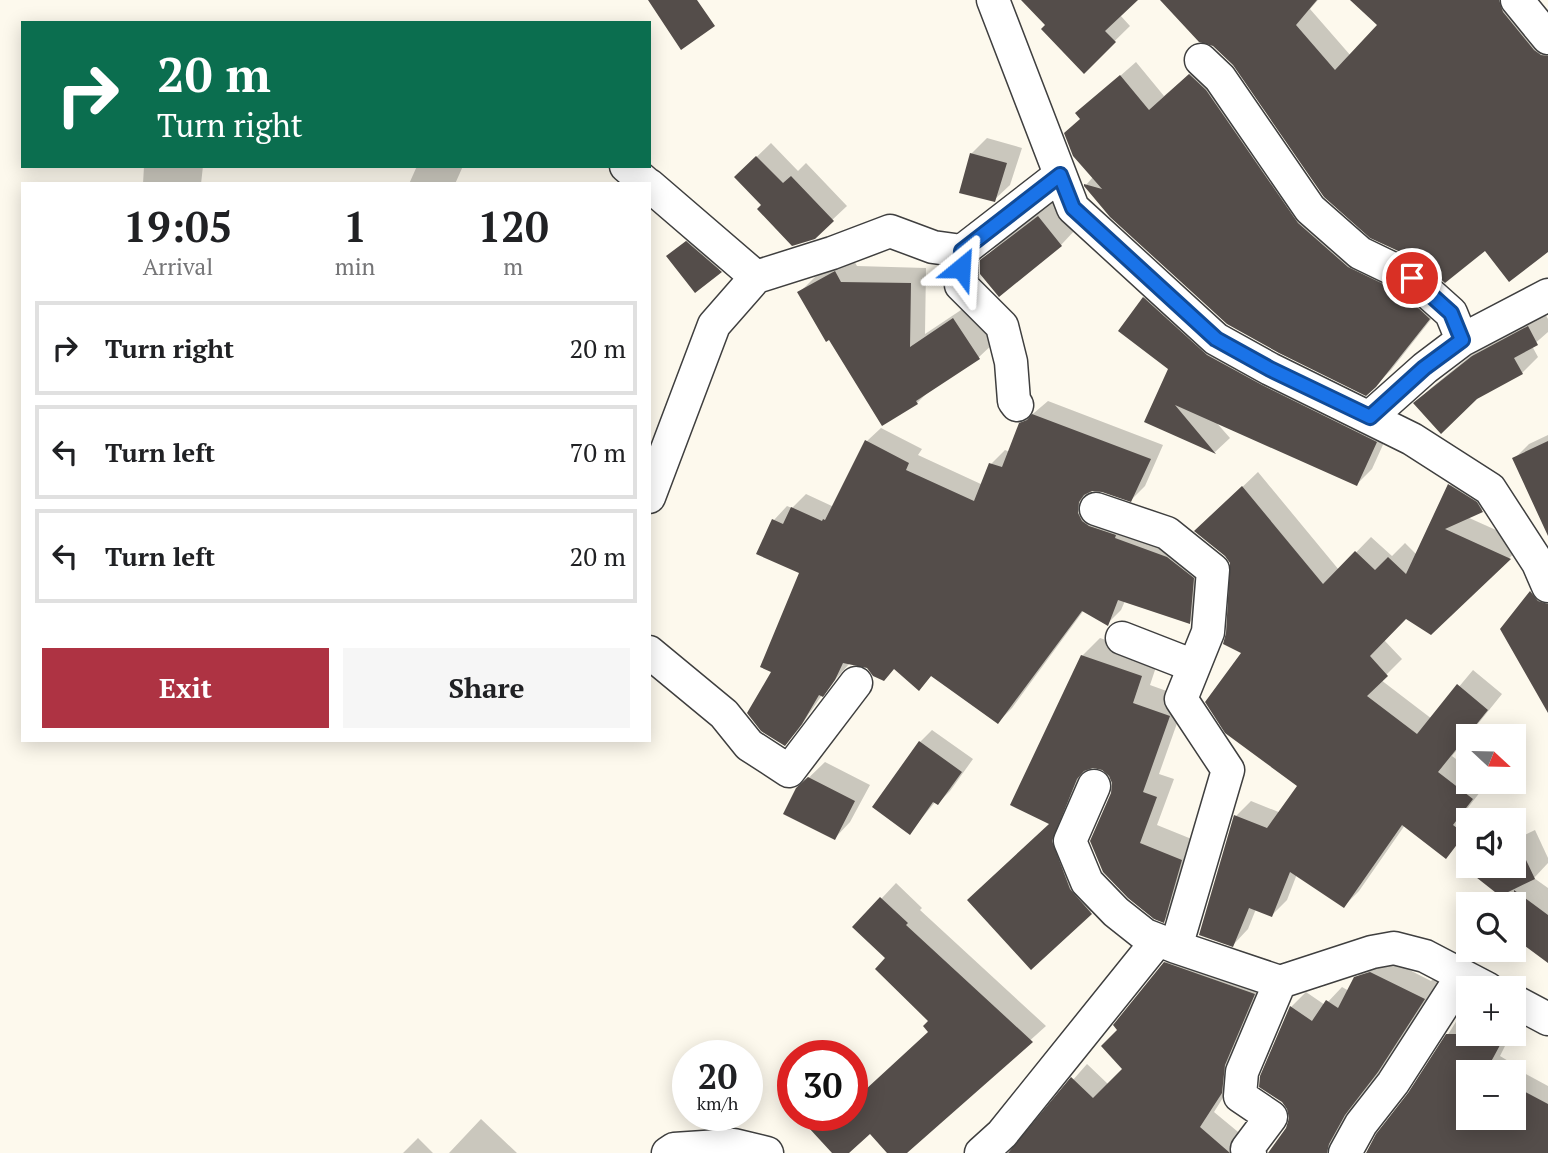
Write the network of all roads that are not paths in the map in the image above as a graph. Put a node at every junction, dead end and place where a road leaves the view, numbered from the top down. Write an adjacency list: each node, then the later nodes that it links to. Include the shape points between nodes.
1 (993, 0): 6 (street)
2 (1517, 0): 3 (street)
3 (1548, 38)
4 (1201, 60): 12 (street, via 1220,78 1310,209 1360,253 1412,278 1451,313)
5 (628, 168): 7 (street)
6 (1060, 175): 9 (street); 14 (street, via 1073,208 1216,339)
7 (645, 182)
8 (651, 188): 10 (street)
9 (962, 251): 10 (street, via 933,247 890,231); 13 (street, via 961,285 1002,327)
10 (756, 277): 15 (street, via 714,325)
11 (1548, 295): 12 (street)
12 (1462, 340): 14 (street)
13 (1017, 405)
14 (1370, 417): 17 (street, via 1490,489)
15 (651, 492)
16 (1096, 509): 20 (street, via 1167,533 1213,570 1208,632)
17 (1548, 586)
18 (1122, 638): 20 (street)
19 (651, 654): 21 (street, via 724,714 749,745 789,771)
20 (1194, 666): 23 (street, via 1181,699 1228,770)
21 (856, 683)
22 (1094, 786): 23 (street, via 1070,841 1087,882 1145,935)
23 (1167, 943): 25 (street); 31 (street)
24 (1463, 976): 25 (street, via 1425,956 1394,948)
25 (1280, 982): 32 (street, via 1242,1072 1240,1096 1271,1117 1247,1149)
26 (1456, 1005): 33 (street, via 1361,1124)
27 (1526, 1007): 28 (street)
28 (1548, 1019)
29 (668, 1153): 30 (street, via 734,1145)
30 (767, 1153)
31 (981, 1153)
32 (1250, 1153)
33 (1345, 1153)

